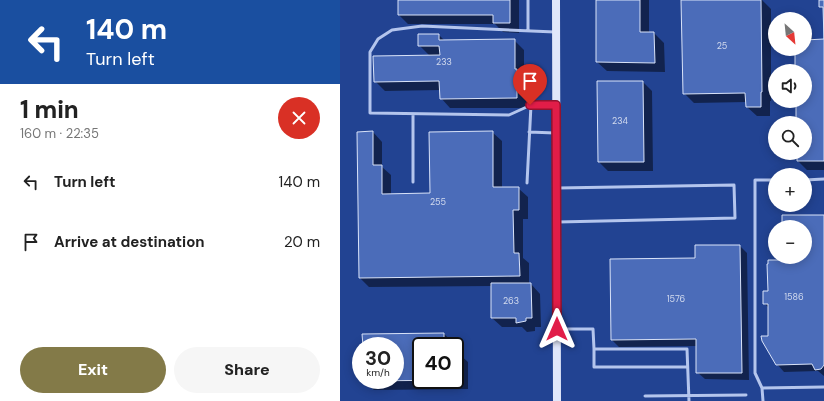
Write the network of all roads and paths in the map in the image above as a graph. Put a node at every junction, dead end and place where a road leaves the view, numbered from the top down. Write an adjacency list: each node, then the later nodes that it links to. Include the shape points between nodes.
1 (528, 0): 3 (lane)
2 (556, 0): 4 (street)
3 (528, 31): 4 (lane); 8 (lane, via 422,26 392,30 378,39 370,52 370,114)
4 (556, 32): 7 (street)
5 (530, 71): 6 (lane)
6 (530, 105): 7 (lane); 8 (lane, via 509,115); 9 (lane)
7 (556, 105): 10 (street)
8 (413, 114): 14 (lane)
9 (530, 132): 10 (lane); 15 (lane)
10 (556, 133): 16 (street)
11 (824, 179): 13 (lane)
12 (768, 180): 22 (lane, via 755,180 755,373)
13 (812, 180)
14 (413, 182)
15 (527, 183)
16 (557, 188): 17 (street); 17 (lane, via 734,185 735,218)
17 (556, 222): 18 (street)
18 (557, 329): 19 (lane, via 593,329); 26 (street)
19 (594, 349): 20 (lane, via 687,349); 20 (lane, via 594,367)
20 (687, 367): 25 (lane)
21 (824, 387): 22 (lane)
22 (762, 388): 28 (lane)
23 (746, 395): 25 (lane)
24 (645, 396): 25 (lane)
25 (688, 396): 27 (lane)
26 (557, 401)
27 (689, 401)
28 (762, 401)

